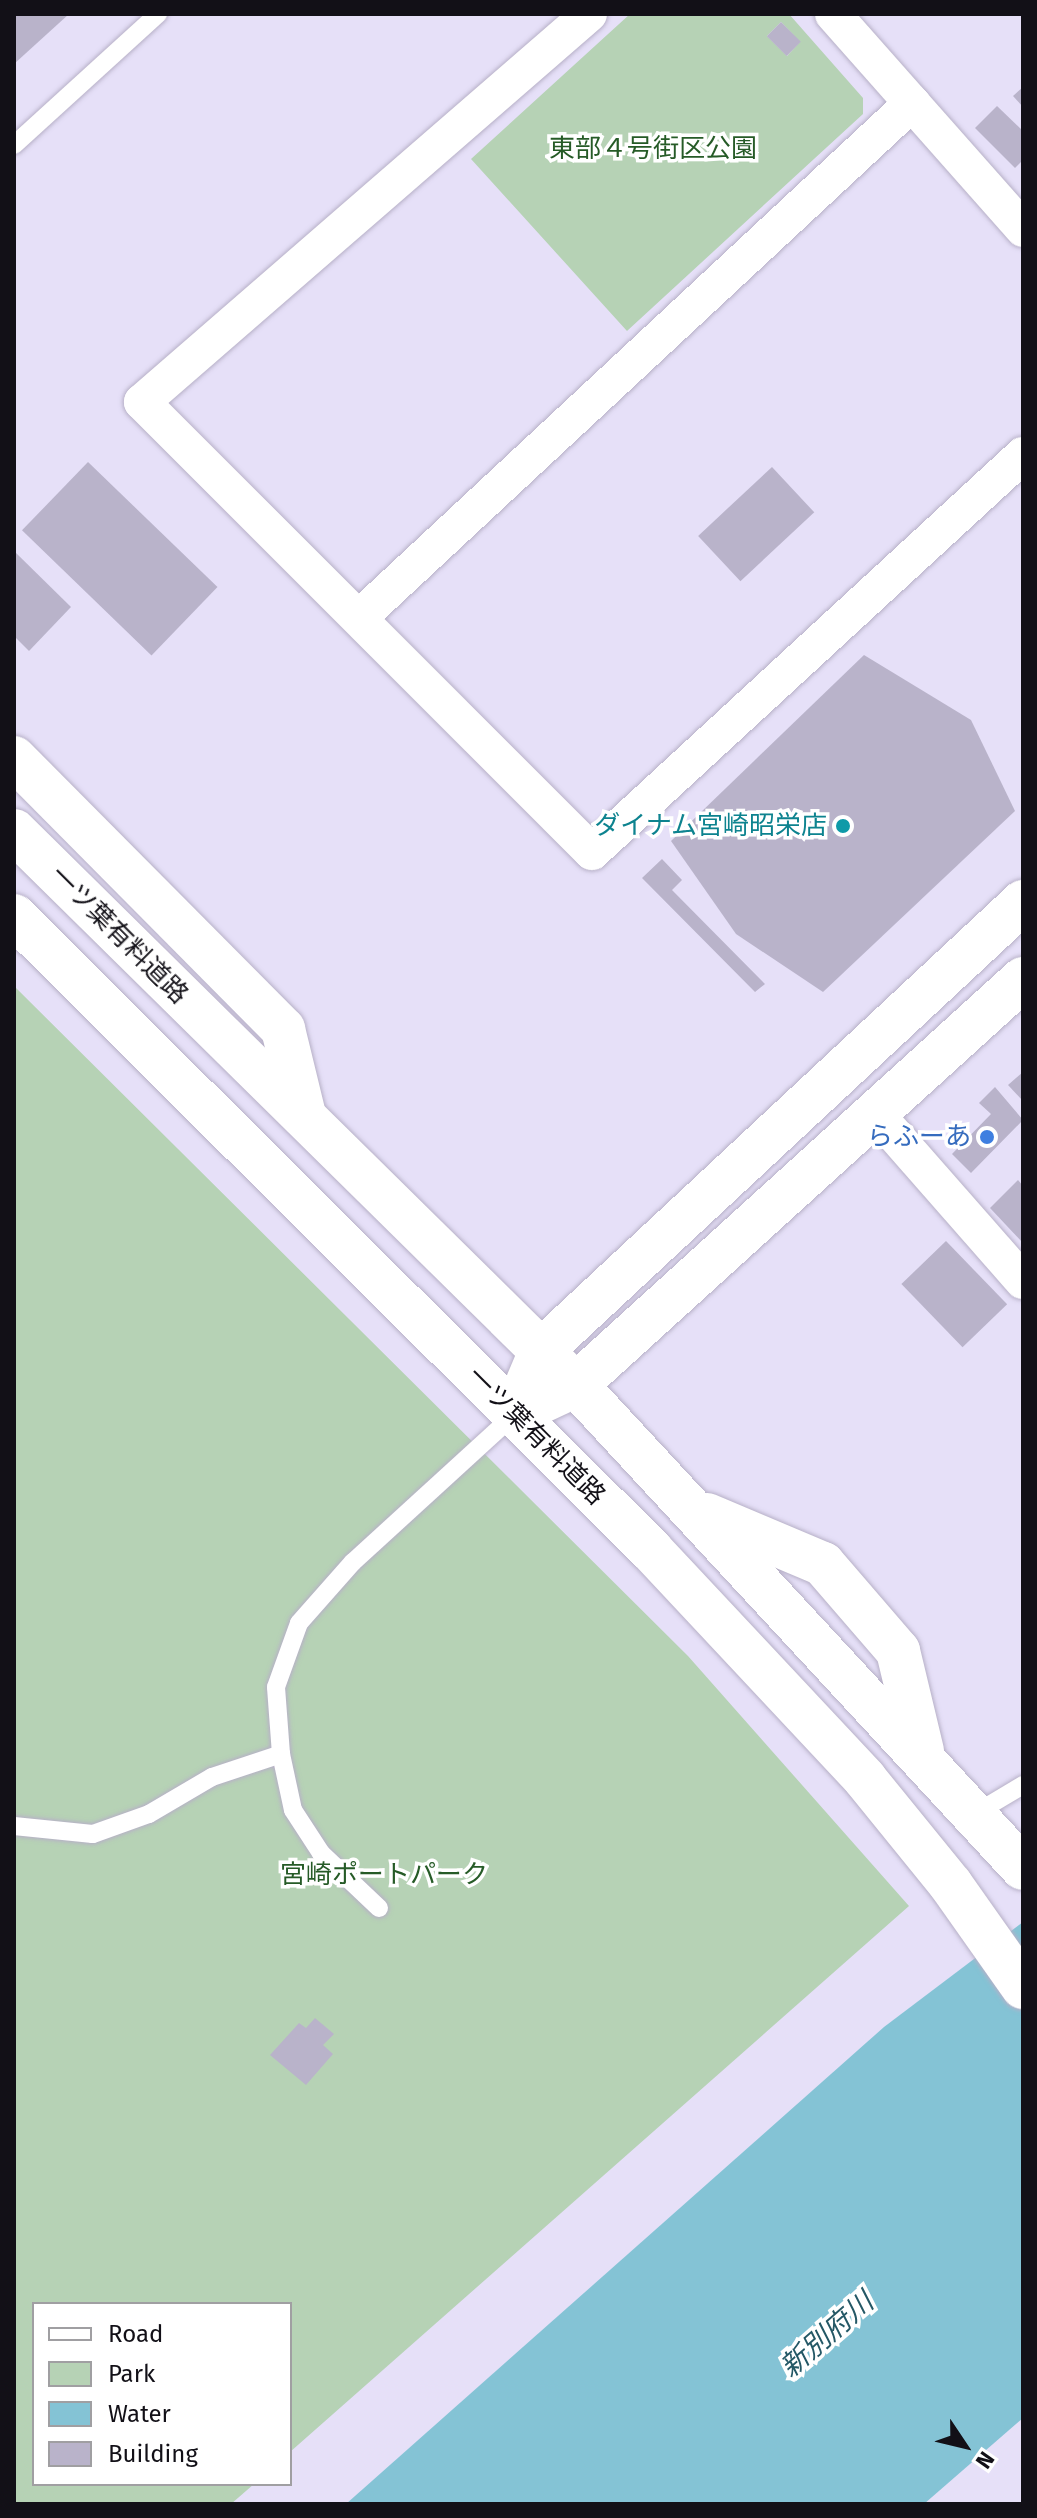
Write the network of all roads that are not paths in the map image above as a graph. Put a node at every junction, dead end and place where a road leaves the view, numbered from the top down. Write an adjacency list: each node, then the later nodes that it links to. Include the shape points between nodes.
1 (158, 14): 5 (lane)
2 (589, 14): 8 (street, via 142,402)
3 (833, 14): 4 (street)
4 (912, 103): 6 (street); 8 (street)
5 (14, 145)
6 (1023, 229)
7 (1023, 455): 8 (street, via 592,852)
8 (361, 616)
9 (14, 758): 14 (main road, via 283,1029)
10 (14, 831): 14 (main road, 一ツ葉有料道路)
11 (1023, 902): 17 (main road)
12 (14, 916): 19 (main road, 一ツ葉有料道路)
13 (1023, 979): 15 (main road)
14 (304, 1115): 17 (main road, 一ツ葉有料道路)
15 (877, 1115): 16 (street); 18 (main road)
16 (1023, 1281)
17 (541, 1351): 18 (main road, 一ツ葉有料道路); 19 (main road)
18 (576, 1385): 19 (main road); 20 (main road, 一ツ葉有料道路)
19 (514, 1415): 21 (lane, via 353,1562 299,1623 276,1687); 28 (main road, 一ツ葉有料道路, via 651,1550 865,1779 951,1885)
20 (690, 1508): 22 (main road, 一ツ葉有料道路); 22 (main road, via 823,1564 898,1651)
21 (281, 1754): 25 (lane, via 212,1777 149,1814 93,1834); 27 (lane, via 293,1810 321,1853)
22 (923, 1755): 24 (main road, 一ツ葉有料道路)
23 (1023, 1785): 24 (lane)
24 (976, 1813): 26 (main road, 一ツ葉有料道路)
25 (14, 1826)
26 (1016, 1857)
27 (379, 1908)
28 (1023, 1987)

